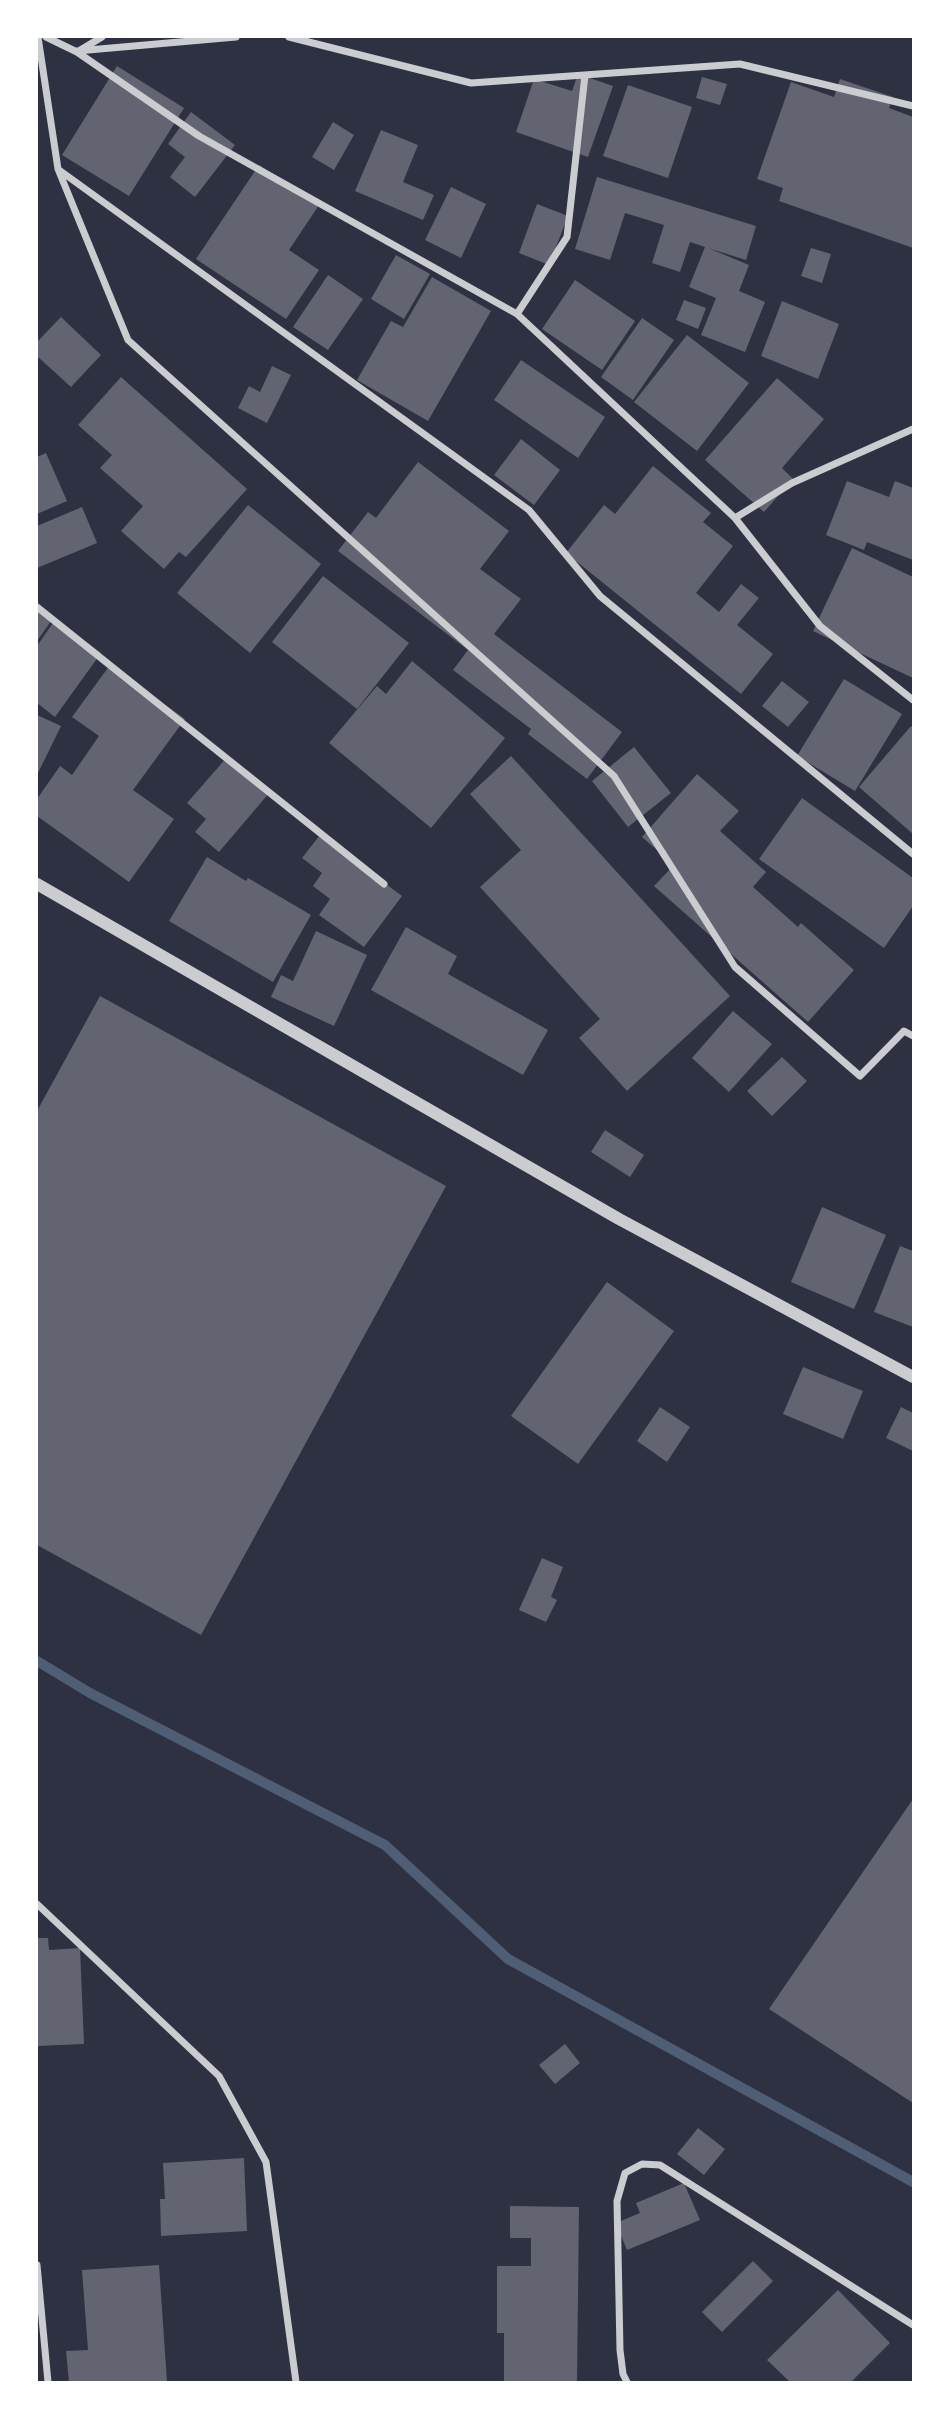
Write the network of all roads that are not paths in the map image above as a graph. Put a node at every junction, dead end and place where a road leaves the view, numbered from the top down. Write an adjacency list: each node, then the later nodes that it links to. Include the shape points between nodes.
1 (38, 37): 9 (street)
2 (46, 37): 6 (street)
3 (102, 37): 6 (street)
4 (236, 37): 6 (street)
5 (289, 37): 7 (street, via 471,83)
6 (77, 51): 10 (street, via 199,136)
7 (585, 75): 8 (street, via 740,64); 10 (street, via 567,237)
8 (913, 106)
9 (58, 169): 15 (street, via 530,509 600,596); 18 (street, via 128,340 614,776 735,967 860,1076 904,1031)
10 (517, 313): 12 (street)
11 (913, 429): 12 (street, via 792,483)
12 (735, 518): 14 (street, via 820,626)
13 (37, 607): 17 (street)
14 (913, 700)
15 (913, 854)
16 (37, 884): 19 (street, via 619,1219)
17 (383, 884)
18 (913, 1036)
19 (913, 1377)
20 (37, 1904): 24 (street, via 219,2076 266,2162)
21 (37, 2265): 23 (street)
22 (913, 2325): 25 (street, via 660,2165 642,2164 625,2173 617,2200 620,2350)
23 (48, 2382)
24 (296, 2382)
25 (627, 2382)

